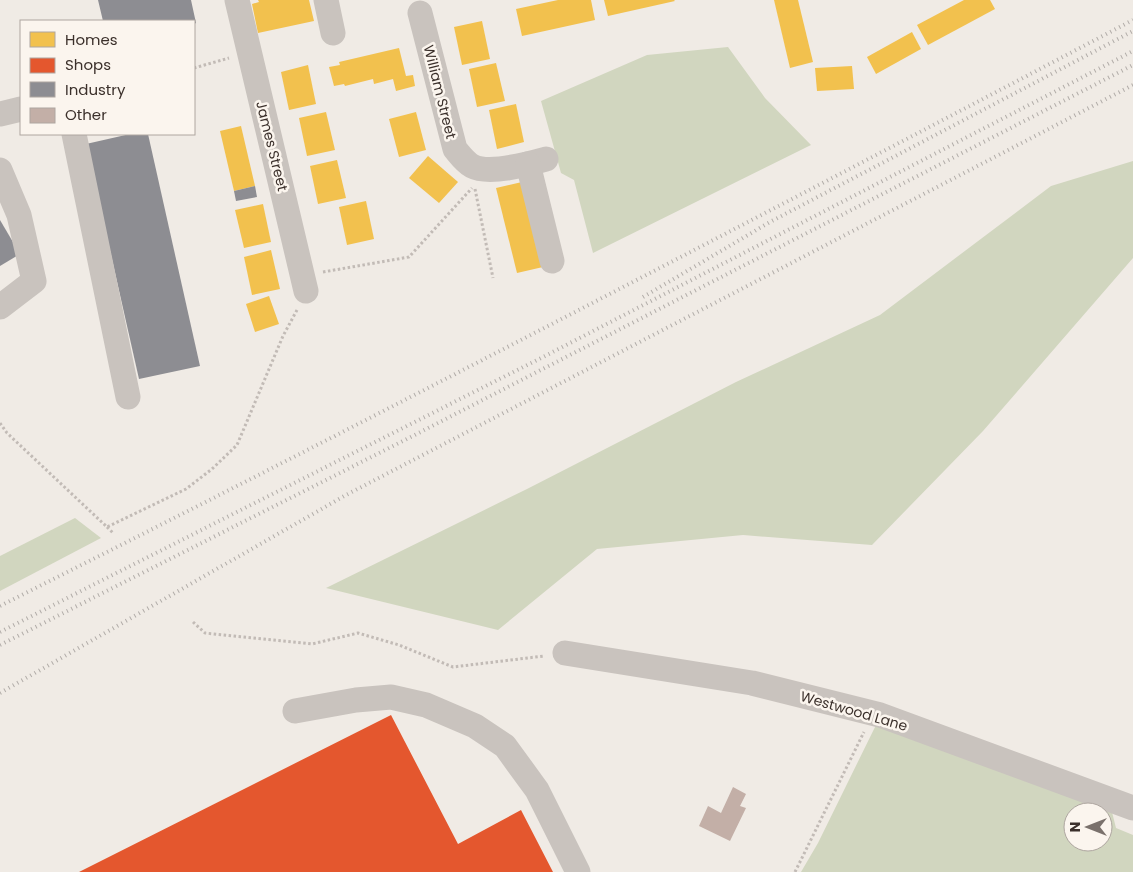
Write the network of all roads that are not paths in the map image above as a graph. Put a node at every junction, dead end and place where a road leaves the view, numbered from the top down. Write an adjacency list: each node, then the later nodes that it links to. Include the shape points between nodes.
1 (237, 0): 10 (street, James Street)
2 (326, 0): 4 (street)
3 (420, 13): 9 (street, William Street, via 455,149 472,166 484,170 537,161)
4 (333, 33)
5 (20, 109): 6 (street)
6 (0, 114)
7 (74, 135): 12 (street)
8 (0, 170): 11 (street, via 19,214 34,281)
9 (552, 261)
10 (305, 284)
11 (0, 307)
12 (128, 397)
13 (565, 653): 15 (street, Westwood Lane, via 752,683 874,714)
14 (295, 711): 16 (street, via 391,697 426,705 475,726 505,746 516,760 537,790)
15 (1133, 808)
16 (578, 872)

